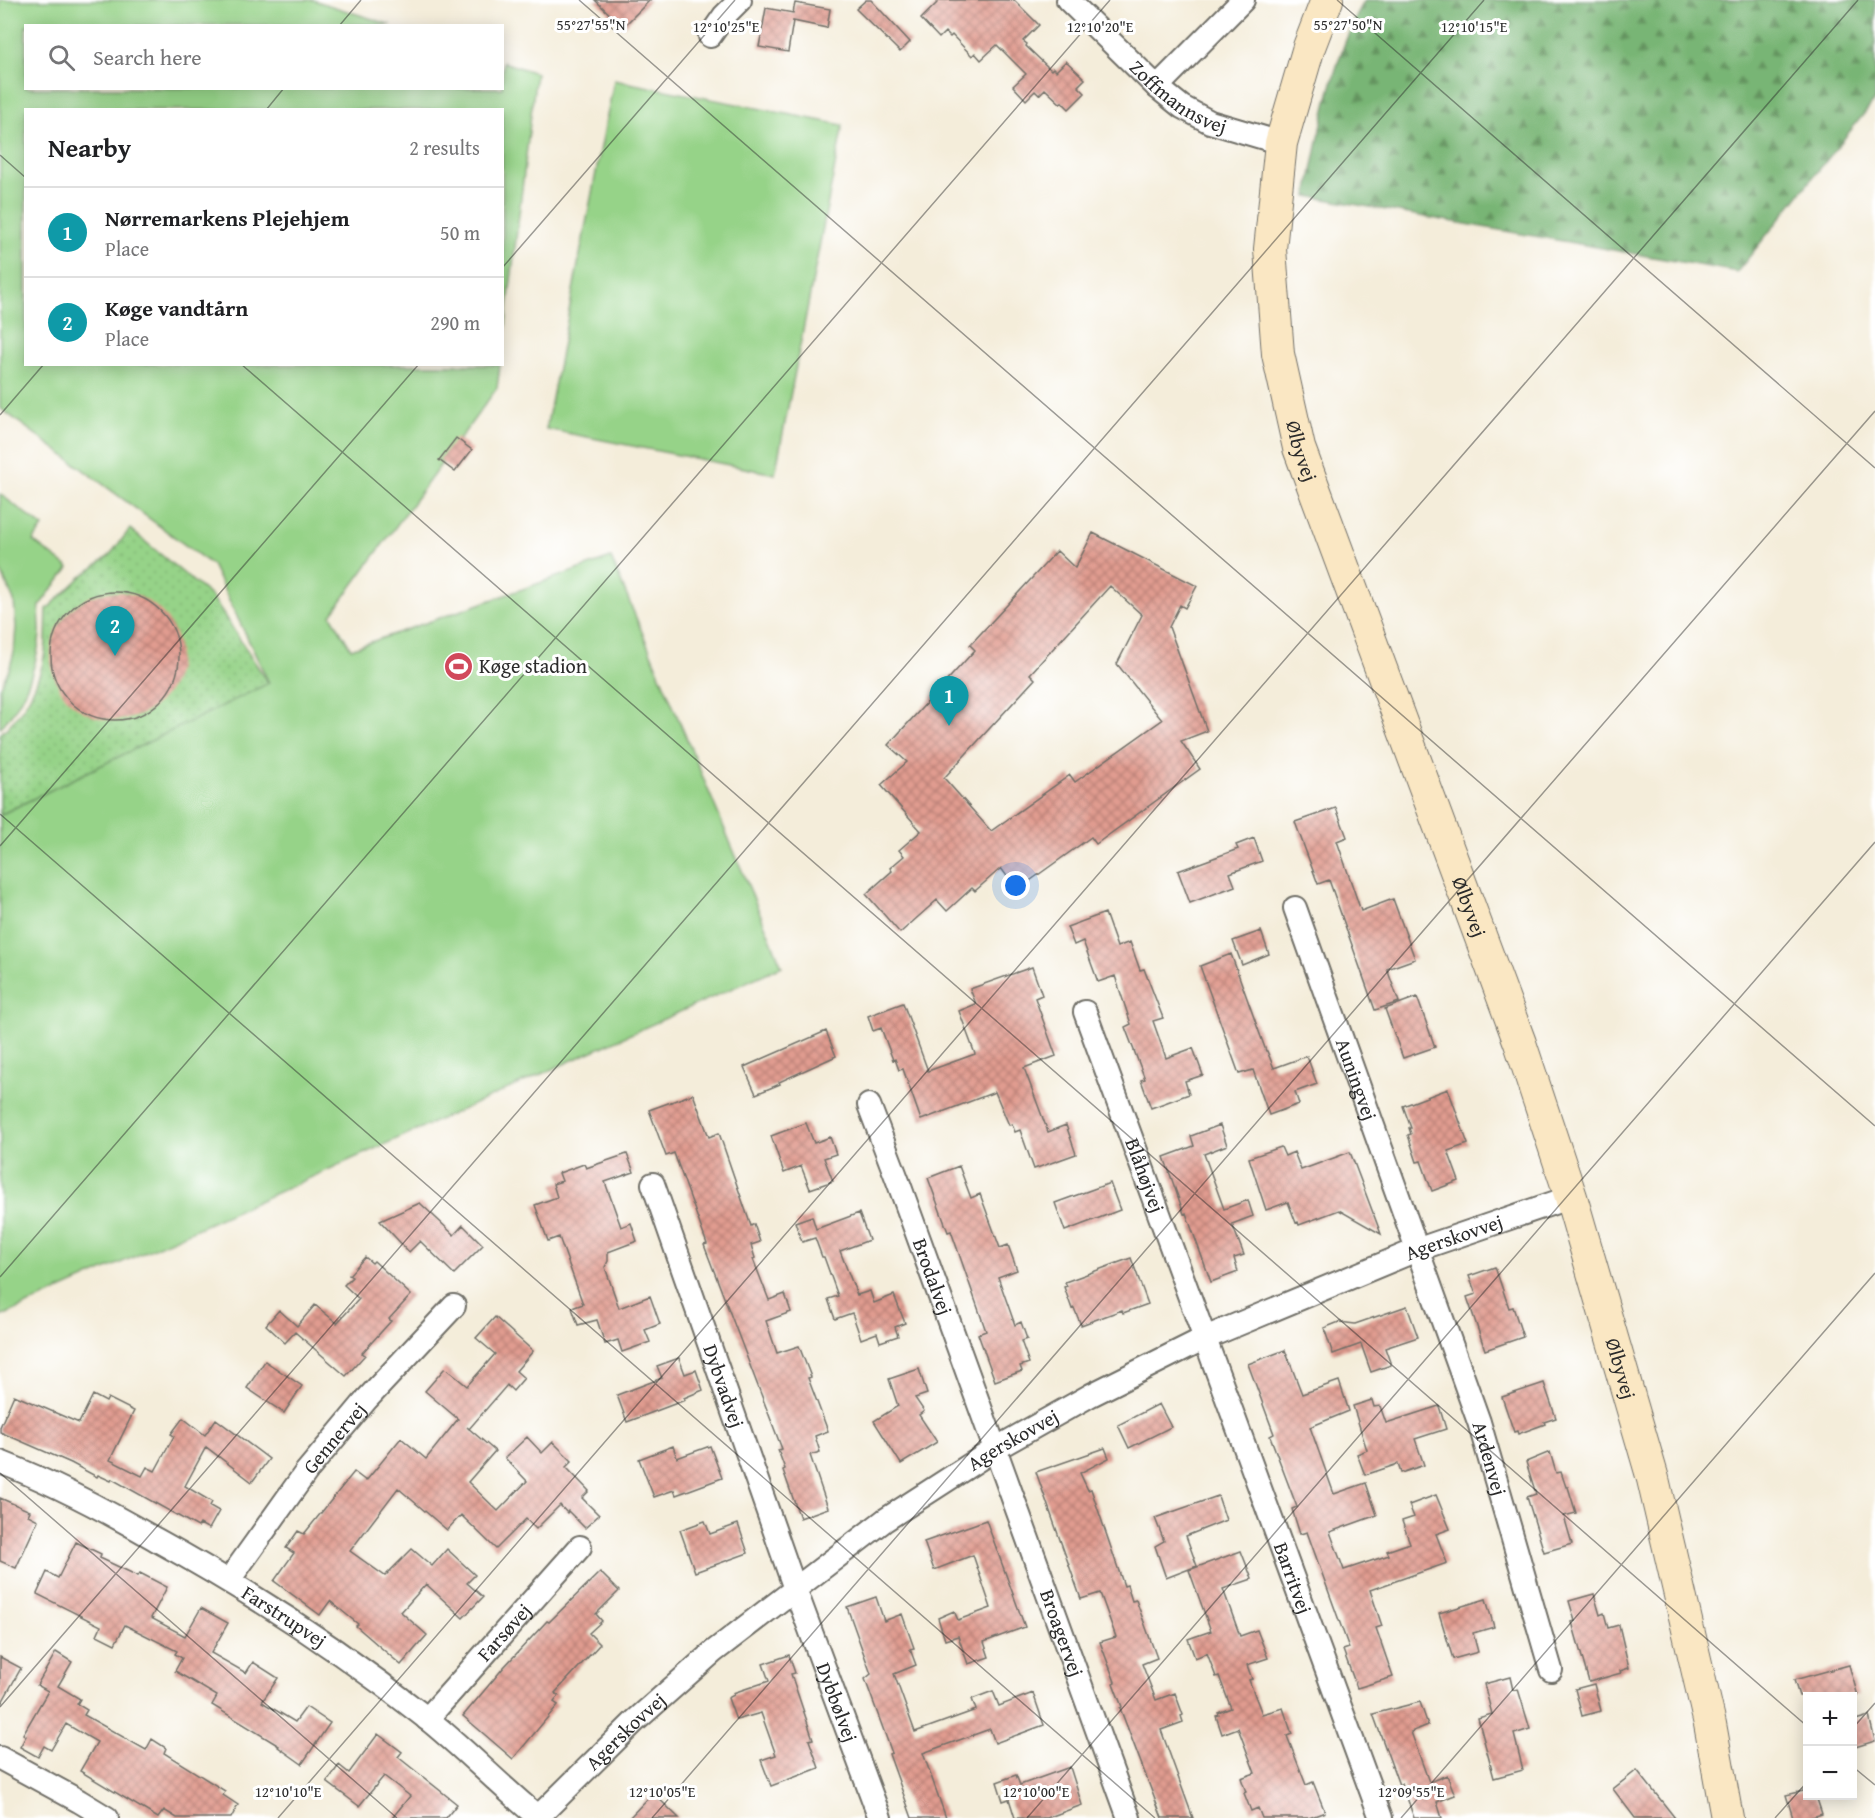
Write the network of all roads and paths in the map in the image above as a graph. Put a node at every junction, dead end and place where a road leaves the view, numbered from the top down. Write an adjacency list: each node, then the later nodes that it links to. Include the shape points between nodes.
1 (740, 0): 5 (street)
2 (1068, 0): 6 (street, Zoffmannsvej)
3 (1242, 0): 6 (street)
4 (1327, 0): 7 (street, Ølbyvej)
5 (710, 36)
6 (1157, 87): 7 (street, Zoffmannsvej, via 1210,122)
7 (1281, 143): 12 (street, Ølbyvej, via 1270,249 1278,354 1299,448 1520,1043)
8 (1295, 908): 13 (street, Auningvej)
9 (1085, 1012): 15 (street, Blåhøjvej)
10 (869, 1105): 16 (street, Brodalvej)
11 (653, 1184): 20 (street, Dybvadvej)
12 (1571, 1197): 13 (street, Agerskovvej); 29 (street, Ølbyvej, via 1653,1479 1710,1724)
13 (1419, 1249): 15 (street, Agerskovvej); 21 (street, Ardenvej, via 1479,1422)
14 (453, 1306): 19 (street, Gennervej, via 306,1472)
15 (1205, 1338): 16 (street, Agerskovvej); 28 (street, Barritvej)
16 (995, 1449): 20 (street, Agerskovvej, via 885,1520); 27 (street, Broagervej)
17 (0, 1462): 19 (street, Farstrupvej, via 116,1517)
18 (580, 1547): 22 (street, Farsøvej)
19 (229, 1580): 22 (street, Farstrupvej, via 333,1648)
20 (795, 1588): 24 (street, Agerskovvej, via 713,1652 635,1721); 26 (street, Dybbølvej)
21 (1551, 1670)
22 (427, 1719): 24 (street, Farstrupvej)
23 (0, 1758): 25 (street)
24 (537, 1817)
25 (107, 1818)
26 (880, 1818)
27 (1129, 1818)
28 (1381, 1818)
29 (1727, 1818)

